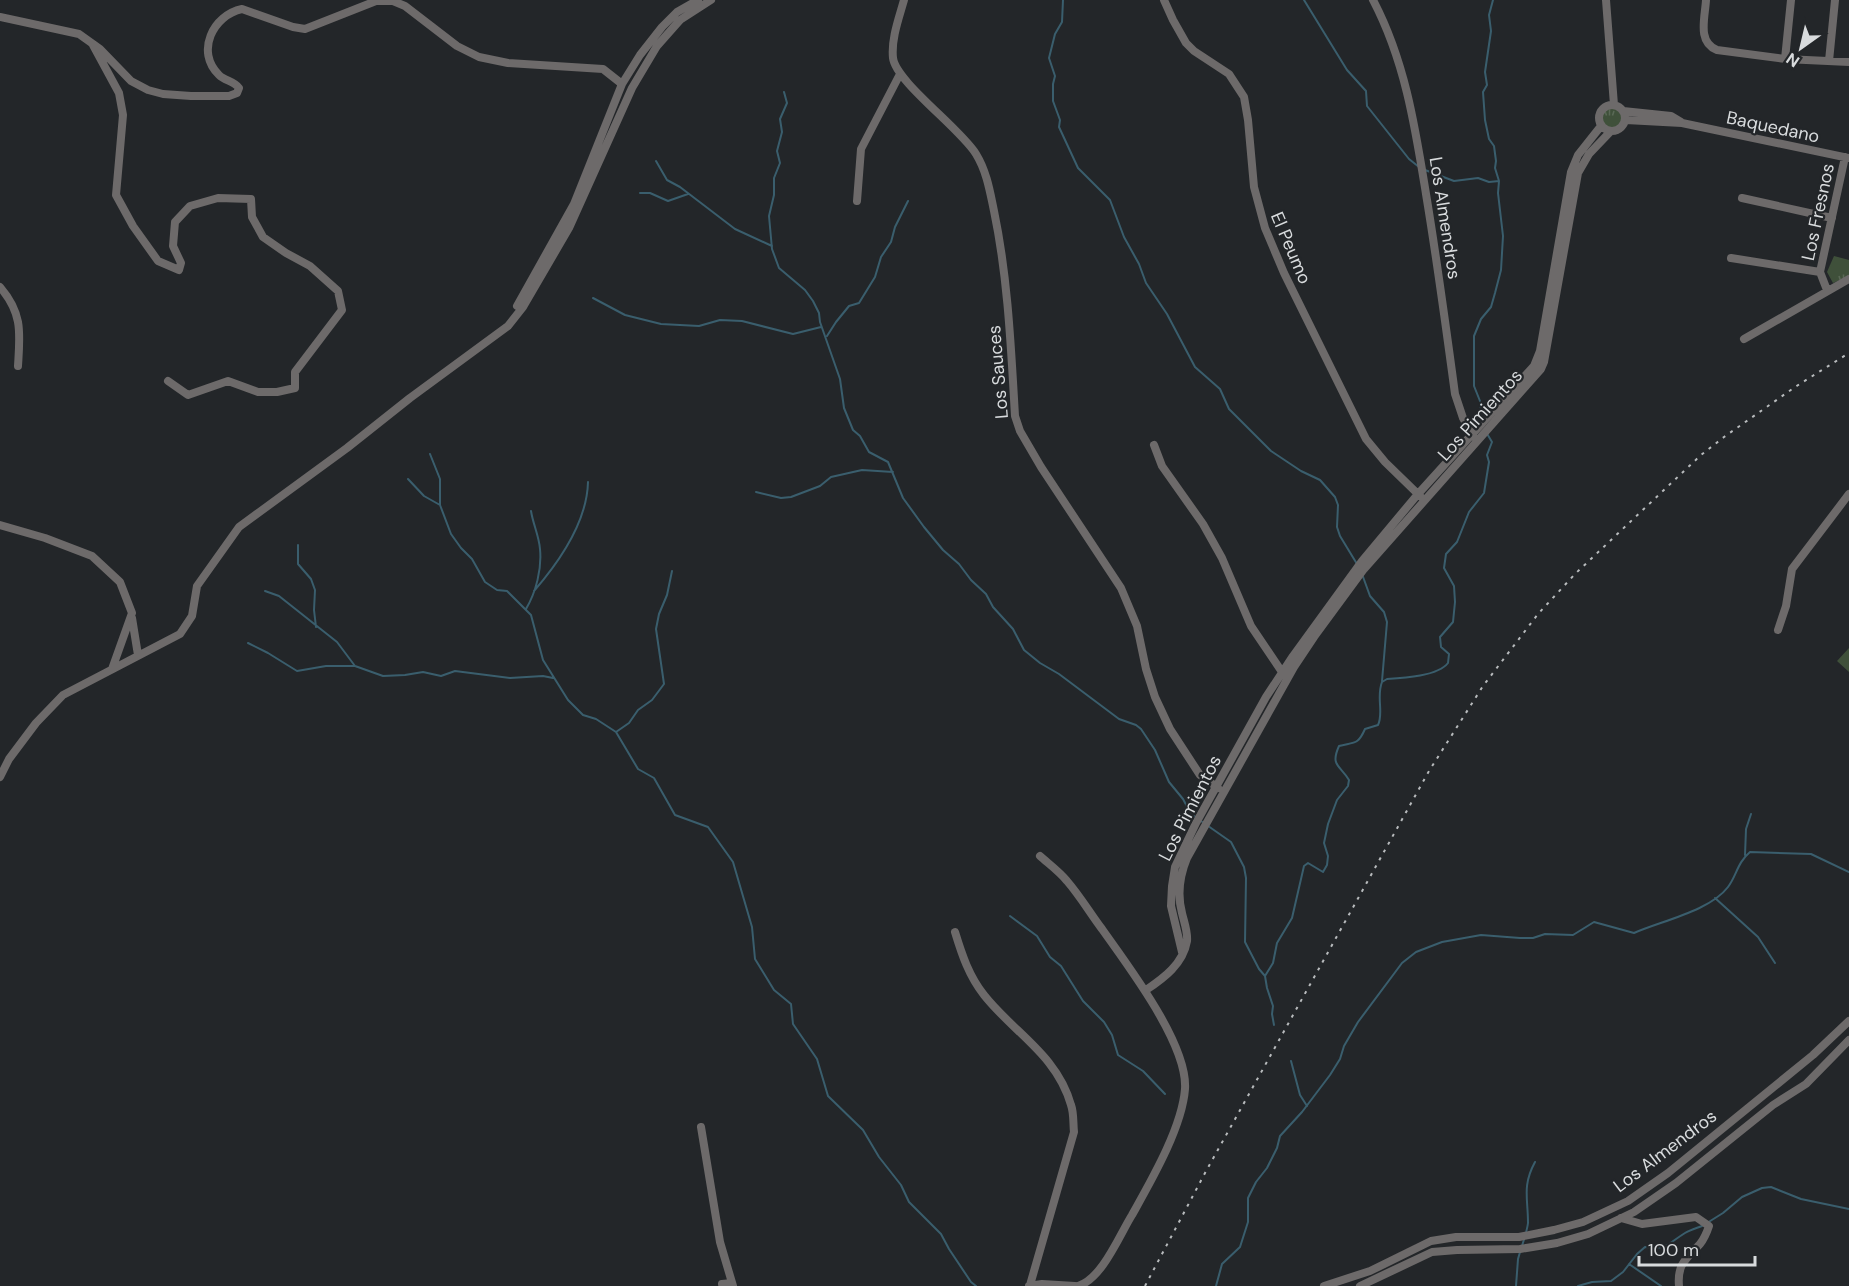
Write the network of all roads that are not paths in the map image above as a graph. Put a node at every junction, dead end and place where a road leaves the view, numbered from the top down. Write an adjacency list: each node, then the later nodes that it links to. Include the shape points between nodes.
1 (698, 0): 16 (street, via 662,27)
2 (711, 0): 43 (street, via 680,20 657,46 632,87 569,228 524,307 508,326 239,527 197,586 192,616 180,634)
3 (904, 0): 15 (street, via 893,57)
4 (1164, 0): 39 (street, El Peumo, via 1186,43 1229,74 1244,97 1259,212 1276,256 1366,439)
5 (1373, 0): 36 (street, Los Almendros, via 1388,29 1411,101 1455,394)
6 (1606, 0): 17 (street)
7 (1706, 0): 12 (street, via 1707,45 1717,50)
8 (1791, 0): 12 (street)
9 (1835, 0): 13 (street)
10 (0, 17): 11 (street, via 79,34)
11 (91, 41): 16 (street, via 140,87 163,94 229,96 239,88 213,68 207,43 222,17 242,9 305,29 385,0 405,6 457,46 479,57 508,63 603,69); 35 (street, via 119,93 123,115 116,195 158,261 179,270 181,263 173,246 175,222 190,206 218,198 251,199 252,218 263,237 310,266 338,291 342,310 296,372 295,388 258,392 228,381 188,395)
12 (1785, 59): 13 (street)
13 (1829, 61): 14 (street)
14 (1849, 62)
15 (900, 74): 25 (street, via 861,149); 47 (street, Los Sauces, via 964,139 982,164 1005,278 1015,416 1020,431 1121,588 1137,626 1155,697 1170,729 1200,775)
16 (622, 84): 32 (street, via 574,204)
17 (1614, 105): 18 (street); 21 (street, via 1600,113)
18 (1623, 111): 19 (street); 20 (street, via 1671,116)
19 (1626, 120): 20 (street); 22 (street, via 1621,129)
20 (1682, 123): 23 (street, Baquedano)
21 (1601, 126): 22 (street); 36 (street, Los Pimientos, via 1578,155 1571,172 1537,360)
22 (1610, 132): 36 (street, Los Pimientos, via 1584,160 1575,183 1544,362 1536,377)
23 (1847, 157): 26 (street, Los Fresnos)
24 (1742, 198): 26 (street)
25 (857, 201)
26 (1832, 218): 28 (street, Los Fresnos)
27 (1731, 258): 28 (street, Los Fresnos)
28 (1820, 273): 31 (street, Los Fresnos)
29 (1849, 279): 31 (street)
30 (0, 287): 34 (street, via 14,307 20,326)
31 (1827, 290): 33 (street)
32 (517, 306)
33 (1744, 339)
34 (18, 366)
35 (168, 381)
36 (1475, 438): 39 (street, Los Pimientos)
37 (1154, 445): 45 (street, via 1162,466 1222,558 1251,626)
38 (1849, 494): 42 (street, via 1792,569)
39 (1421, 498): 45 (street, Los Pimientos, via 1362,561); 47 (street, Los Pimientos, via 1314,637)
40 (0, 525): 41 (street, via 92,556 120,582)
41 (132, 613): 43 (street); 44 (street)
42 (1779, 630)
43 (138, 655): 44 (street)
44 (112, 669): 46 (street, via 63,694 29,732)
45 (1282, 672): 47 (street, Los Pimientos)
46 (0, 777)
47 (1219, 789): 50 (street, Los Pimientos, via 1183,849 1173,877 1171,906 1182,952 1170,973)
48 (1040, 856): 50 (street, via 1067,880)
49 (955, 933): 58 (street, via 972,977 985,996 1059,1074 1072,1106 1074,1132)
50 (1146, 990): 59 (street, via 1179,1055 1185,1088 1182,1105 1146,1190 1102,1266 1092,1279)
51 (1849, 1021): 57 (street, Los Almendros, via 1668,1173 1628,1201 1583,1222 1554,1230 1519,1237 1431,1241)
52 (1849, 1040): 54 (street, Los Almendros, via 1806,1084 1773,1105 1676,1183)
53 (701, 1127): 56 (street, via 720,1242)
54 (1621, 1218): 61 (street, Los Almendros, via 1588,1234 1520,1249 1432,1252); 62 (street, via 1642,1224 1696,1217 1709,1226 1702,1242 1686,1256 1678,1275)
55 (722, 1284): 56 (street)
56 (732, 1284)
57 (1335, 1284): 60 (street, Los Almendros)
58 (1029, 1286): 59 (street)
59 (1076, 1286)
60 (1324, 1286)
61 (1360, 1286)
62 (1679, 1286)

